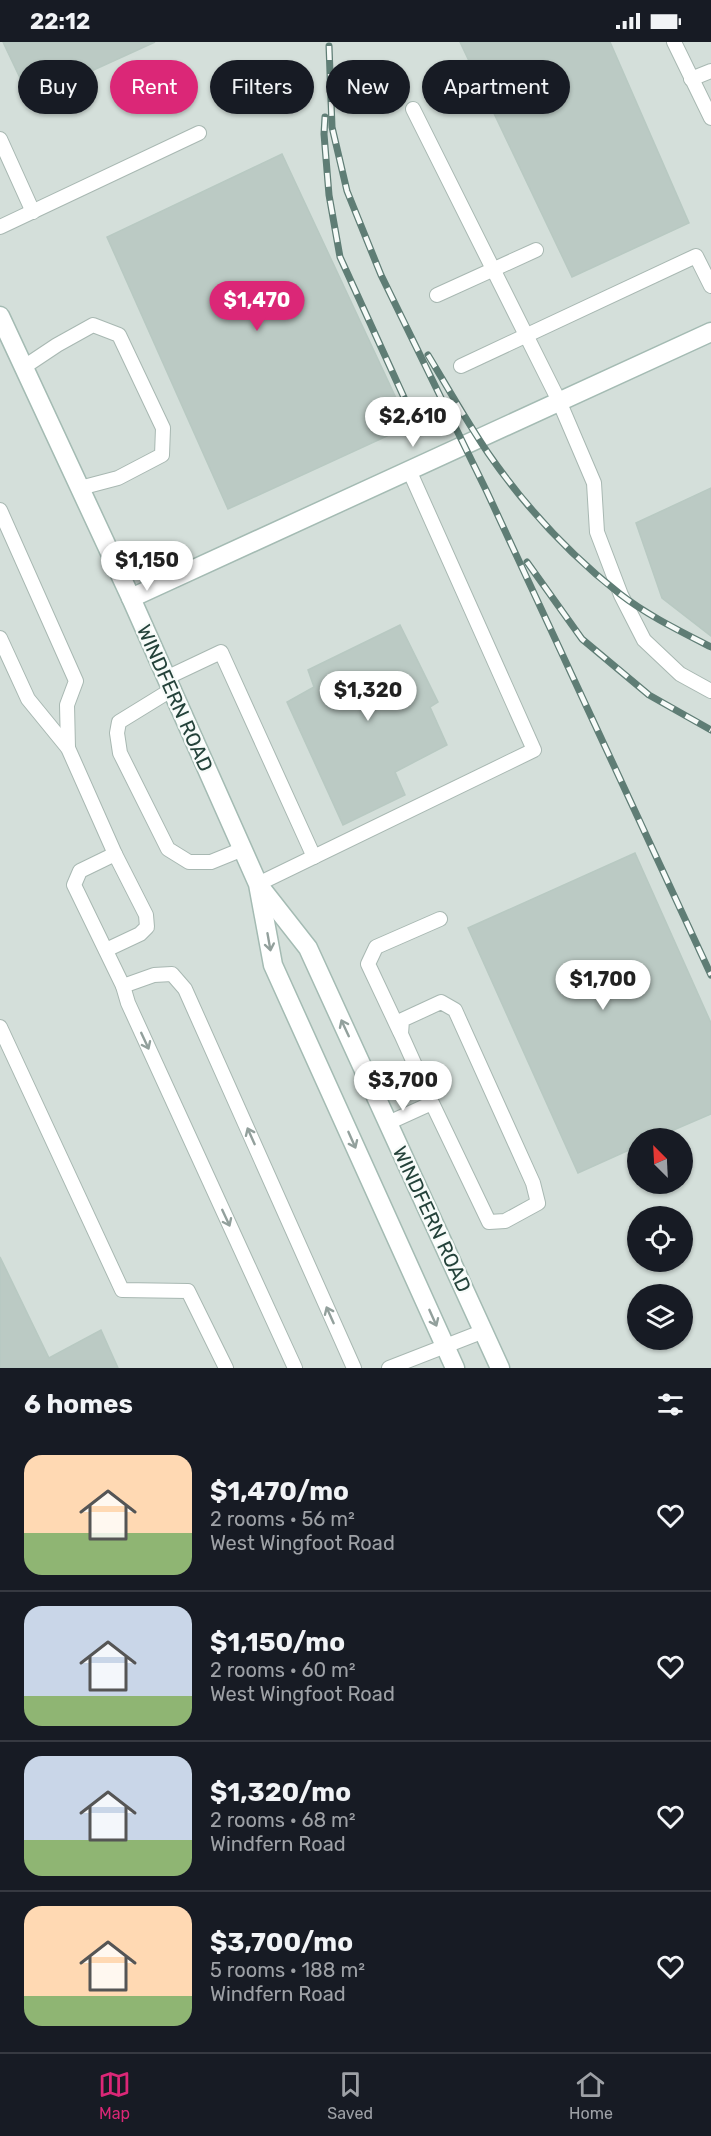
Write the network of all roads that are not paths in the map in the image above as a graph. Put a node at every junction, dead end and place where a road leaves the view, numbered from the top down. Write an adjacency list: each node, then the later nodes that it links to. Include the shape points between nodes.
1 (674, 42): 3 (lane)
2 (711, 71): 3 (lane)
3 (692, 80): 5 (lane)
4 (413, 109): 11 (lane)
5 (711, 118)
6 (199, 133): 8 (lane)
7 (0, 139): 8 (lane)
8 (33, 212): 9 (lane)
9 (0, 227)
10 (536, 250): 11 (lane)
11 (493, 270): 13 (lane); 16 (lane)
12 (711, 286): 16 (lane, via 696,256)
13 (437, 295)
14 (1, 319): 18 (street, WINDFERN ROAD)
15 (711, 332): 19 (street)
16 (526, 335): 17 (lane); 19 (lane)
17 (461, 366)
18 (24, 367): 21 (street, WINDFERN ROAD); 21 (lane, via 93,325 119,335 163,428 162,454 118,478)
19 (559, 401): 20 (street); 26 (lane, via 594,483 597,532 621,595 644,640 680,674)
20 (409, 470): 23 (street); 30 (lane, via 534,750)
21 (80, 488): 23 (street, WINDFERN ROAD)
22 (0, 510): 27 (lane, via 76,681 67,705)
23 (131, 598): 25 (street, WINDFERN ROAD)
24 (0, 638): 27 (lane, via 28,699)
25 (169, 684): 28 (street, WINDFERN ROAD); 28 (lane, via 118,722 120,753 168,849 189,862 211,862); 30 (lane, via 221,652)
26 (711, 691)
27 (68, 748): 29 (lane)
28 (243, 849): 31 (street, WINDFERN ROAD)
29 (116, 854): 33 (lane, via 80,871 74,885); 33 (lane, via 146,915 147,927)
30 (314, 857): 31 (lane)
31 (258, 884): 38 (street, WINDFERN ROAD, one-way to 31, via 309,948); 40 (street, WINDFERN ROAD, one-way to 40, via 273,964)
32 (440, 919): 36 (lane, via 376,947 368,964)
33 (106, 950): 34 (lane)
34 (123, 986): 42 (lane, one-way to 42); 43 (lane, one-way to 34, via 185,989 172,974 154,975)
35 (0, 1027): 41 (lane, via 122,1290 188,1291)
36 (400, 1034): 37 (lane); 37 (lane, via 402,1020 441,1002 455,1010 533,1183 538,1203 505,1221 489,1222)
37 (432, 1103): 38 (lane)
38 (388, 1123): 39 (street, WINDFERN ROAD)
39 (483, 1331): 40 (lane); 46 (street, WINDFERN ROAD)
40 (446, 1347): 44 (lane); 45 (street, WINDFERN ROAD)
41 (226, 1368)
42 (295, 1368)
43 (354, 1368)
44 (389, 1368)
45 (455, 1368)
46 (500, 1368)

